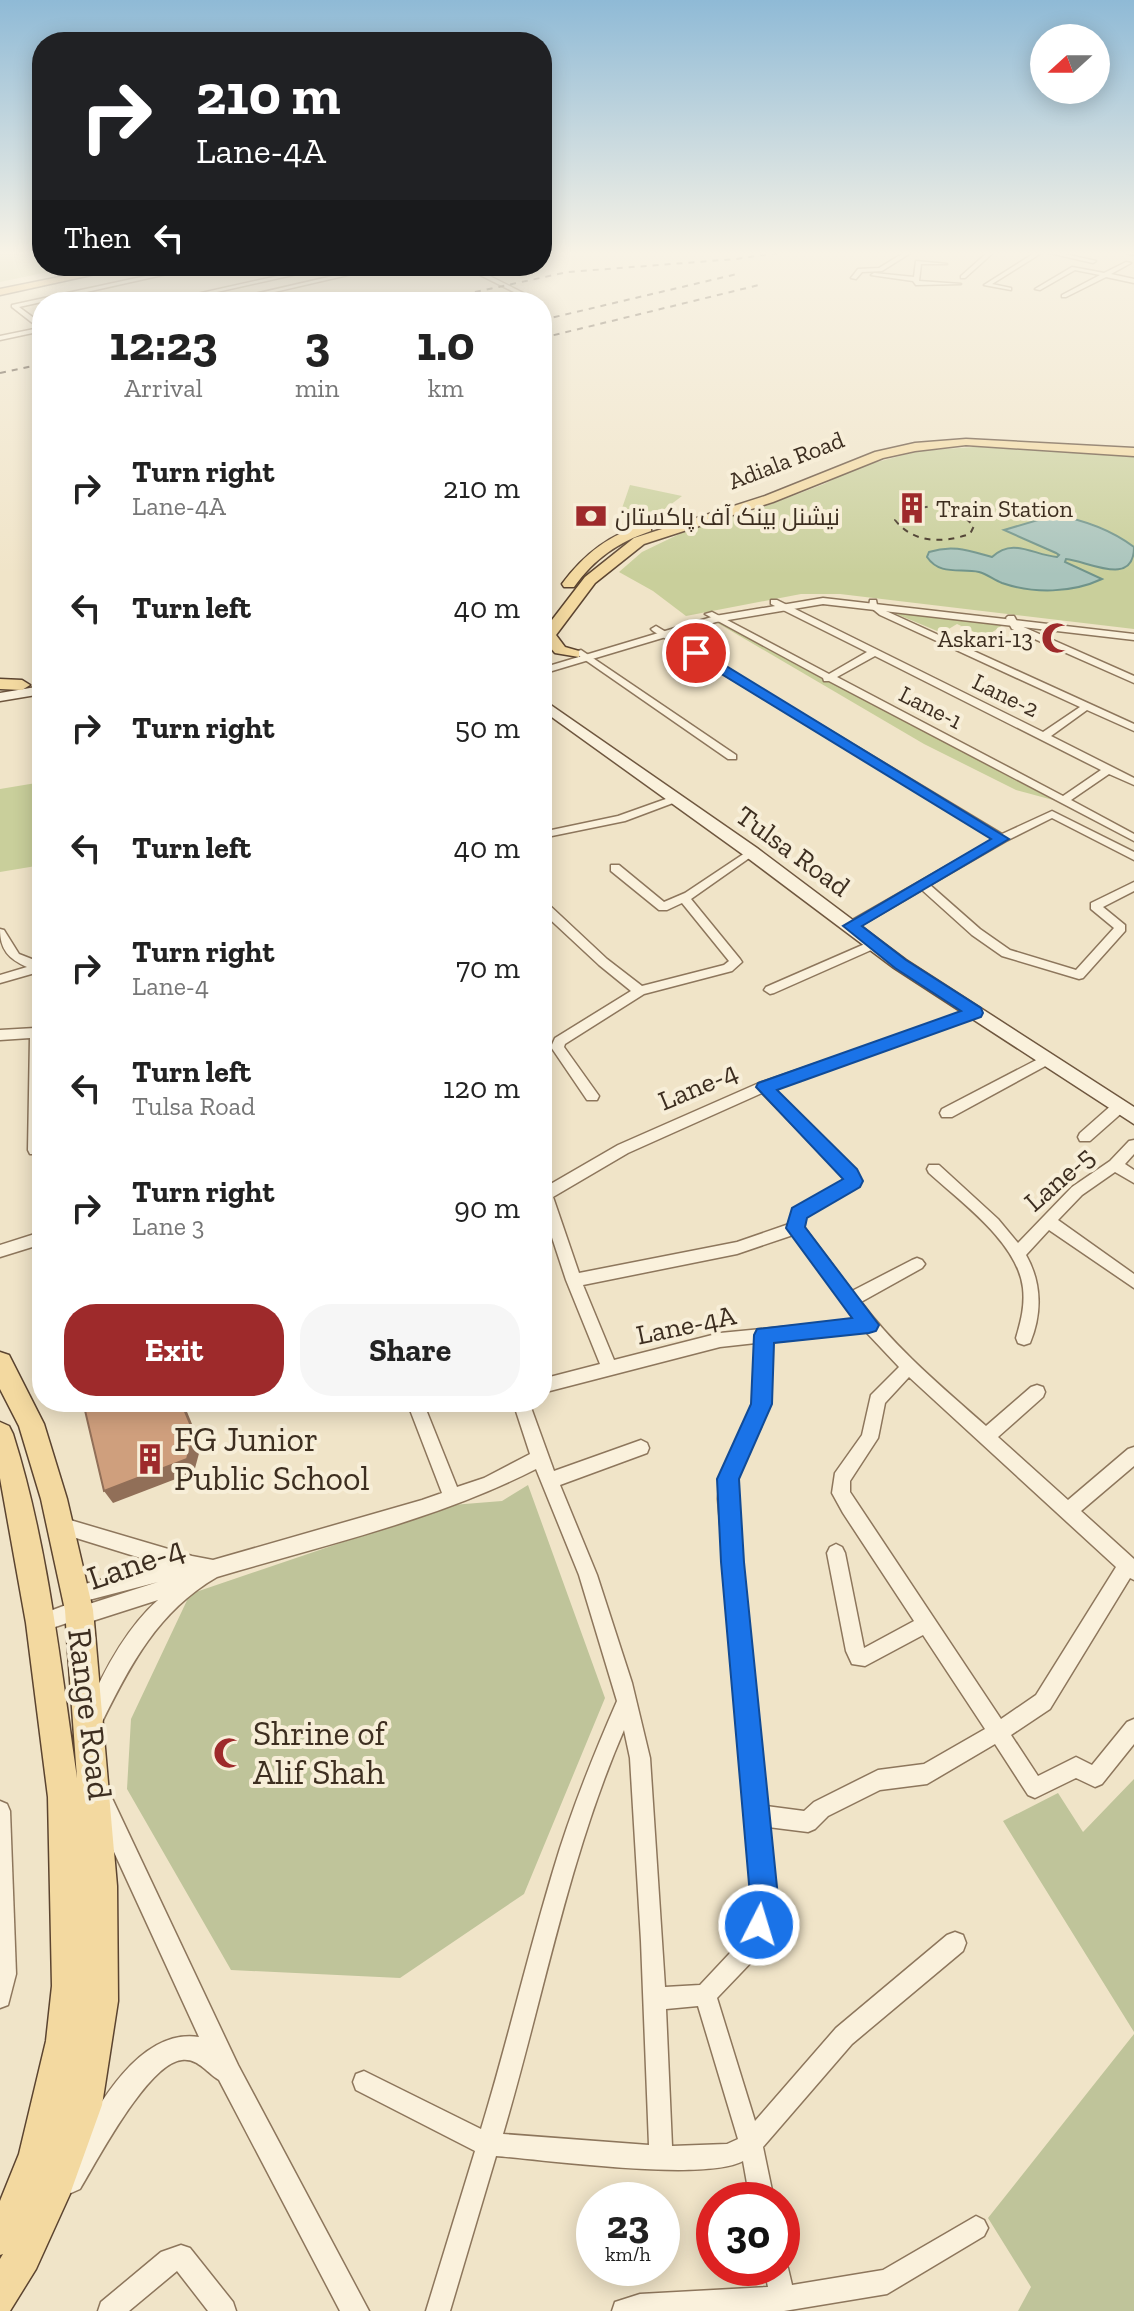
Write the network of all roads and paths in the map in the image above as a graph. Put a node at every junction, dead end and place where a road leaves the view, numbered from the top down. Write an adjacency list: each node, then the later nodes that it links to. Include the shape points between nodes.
1 (1134, 449): 4 (main road, Adiala Road, via 959,438 860,455 764,495 617,538 597,551); 7 (main road, via 1002,443 915,447 857,462 769,499 645,538 590,580)
2 (777, 604): 3 (street, via 823,596); 5 (street); 11 (street, Lane-2)
3 (873, 604): 6 (street); 20 (street)
4 (552, 606)
5 (712, 616): 8 (street); 15 (street, Lane-1)
6 (1012, 620): 9 (street); 16 (street)
7 (552, 630)
8 (660, 631): 12 (street); 31 (street)
9 (1134, 635)
10 (552, 644): 12 (main road)
11 (873, 653): 15 (street); 23 (street, Lane-2)
12 (582, 655): 13 (street); 14 (street); 24 (street)
13 (552, 661)
14 (552, 667)
15 (827, 679): 28 (street, Lane-1)
16 (1134, 680)
17 (32, 685): 19 (main road)
18 (32, 691): 19 (main road)
19 (6, 692)
20 (1087, 706): 22 (street); 23 (street)
21 (552, 710): 27 (main road, Tulsa Road)
22 (1134, 728)
23 (1043, 737): 25 (street, Lane-2)
24 (732, 757)
25 (1108, 770): 26 (street, Lane-2); 28 (street)
26 (1134, 782)
27 (677, 798): 29 (street, via 621,819); 32 (main road, Tulsa Road)
28 (1064, 800): 30 (street, Lane-1)
29 (552, 833)
30 (1134, 838)
31 (1002, 839): 33 (street, via 1052,814); 35 (street)
32 (751, 852): 37 (street); 39 (main road, Tulsa Road)
33 (1134, 856)
34 (615, 868): 37 (street, via 663,907)
35 (923, 885): 36 (street, via 1006,953 1079,975 1121,928 1095,906); 39 (street)
36 (1134, 886)
37 (684, 898): 46 (street, via 736,962)
38 (552, 914): 46 (street)
39 (851, 926): 41 (main road, Tulsa Road)
40 (0, 933): 42 (street, via 15,957)
41 (874, 944): 45 (street); 47 (main road, Tulsa Road)
42 (32, 964)
43 (32, 970): 44 (street)
44 (0, 979)
45 (770, 990)
46 (640, 991): 52 (street, via 557,1047)
47 (975, 1013): 50 (main road, Tulsa Road); 51 (street, Lane-4)
48 (32, 1033): 49 (street)
49 (0, 1035)
50 (1046, 1060): 53 (main road, Tulsa Road); 54 (street)
51 (764, 1087): 60 (street, Lane-4, via 623,1149); 63 (street, via 854,1181 799,1214)
52 (592, 1096)
53 (1127, 1112): 55 (street)
54 (947, 1113)
55 (1085, 1137)
56 (1134, 1145): 57 (street, Lane-5)
57 (1115, 1165): 59 (street); 62 (street, Lane-5, via 1077,1191)
58 (934, 1169): 66 (street)
59 (1134, 1177)
60 (552, 1190)
61 (552, 1218): 68 (street)
62 (1048, 1221): 66 (street, Lane-5); 69 (street)
63 (796, 1228): 68 (street, via 737,1248); 70 (street)
64 (32, 1241): 65 (street)
65 (0, 1251)
66 (1019, 1252): 73 (street, via 1033,1296 1033,1317)
67 (917, 1264): 70 (street)
68 (574, 1280): 76 (street)
69 (1134, 1282)
70 (850, 1300): 71 (street)
71 (869, 1325): 72 (street, Lane-4A); 75 (street)
72 (764, 1335): 76 (street, Lane-4A, via 720,1340); 102 (street, via 762,1404 728,1479 727,1499)
73 (1024, 1338)
74 (0, 1363): 89 (main road, via 31,1424)
75 (909, 1367): 82 (street); 95 (street, via 877,1400 870,1438 841,1479 841,1493)
76 (610, 1369): 77 (street, Lane-4A)
77 (552, 1384)
78 (1037, 1392): 82 (street)
79 (419, 1412): 87 (street)
80 (524, 1412): 85 (street)
81 (0, 1434): 94 (main road, Range Road, via 17,1490)
82 (986, 1437): 88 (street)
83 (641, 1448): 86 (street)
84 (1134, 1455): 88 (street)
85 (540, 1458): 86 (street); 87 (street, Lane-4)
86 (549, 1481): 96 (street, via 588,1575)
87 (452, 1497): 92 (street, Lane-4)
88 (1067, 1512): 91 (street)
89 (60, 1525): 92 (street); 93 (main road)
90 (836, 1553): 95 (street, via 859,1657)
91 (1130, 1568): 99 (street, via 1043,1702)
92 (193, 1573): 93 (street, Lane-4); 97 (street, via 121,1662)
93 (78, 1607): 94 (street, Lane-4); 97 (main road)
94 (40, 1623): 114 (main road, Range Road, via 64,1797 69,1986 63,2041 37,2154 16,2210)
95 (926, 1624): 99 (street)
96 (627, 1701): 106 (street, via 640,1758); 109 (street, via 595,1774 563,1871 517,2049)
97 (89, 1725): 100 (main road)
98 (1134, 1729): 99 (street, via 1095,1777 1076,1767 1035,1788)
99 (998, 1733): 102 (street, via 927,1774 878,1780 821,1809 808,1822)
100 (95, 1786): 107 (street); 114 (main road, via 101,2001 94,2056 84,2105 57,2181)
101 (0, 1811): 105 (street, via 5,1974)
102 (754, 1815): 104 (street, via 765,1907 754,1943)
103 (955, 1943): 110 (street, via 844,2036)
104 (705, 1995): 106 (street); 110 (street)
105 (0, 1997)
106 (654, 1999): 111 (street)
107 (229, 2074): 114 (street, via 200,2050 178,2047 152,2060); 120 (street)
108 (364, 2082): 109 (street)
109 (486, 2144): 111 (street); 121 (street)
110 (751, 2144): 111 (street, via 729,2156); 112 (street)
111 (661, 2158)
112 (758, 2182)
113 (976, 2228): 117 (street, via 887,2282)
114 (12, 2246): 116 (main road)
115 (779, 2286): 117 (street)
116 (0, 2296)
117 (782, 2299): 122 (street)
118 (110, 2311): 119 (street, via 181,2257)
119 (224, 2311)
120 (355, 2311)
121 (438, 2311)
122 (624, 2311)

